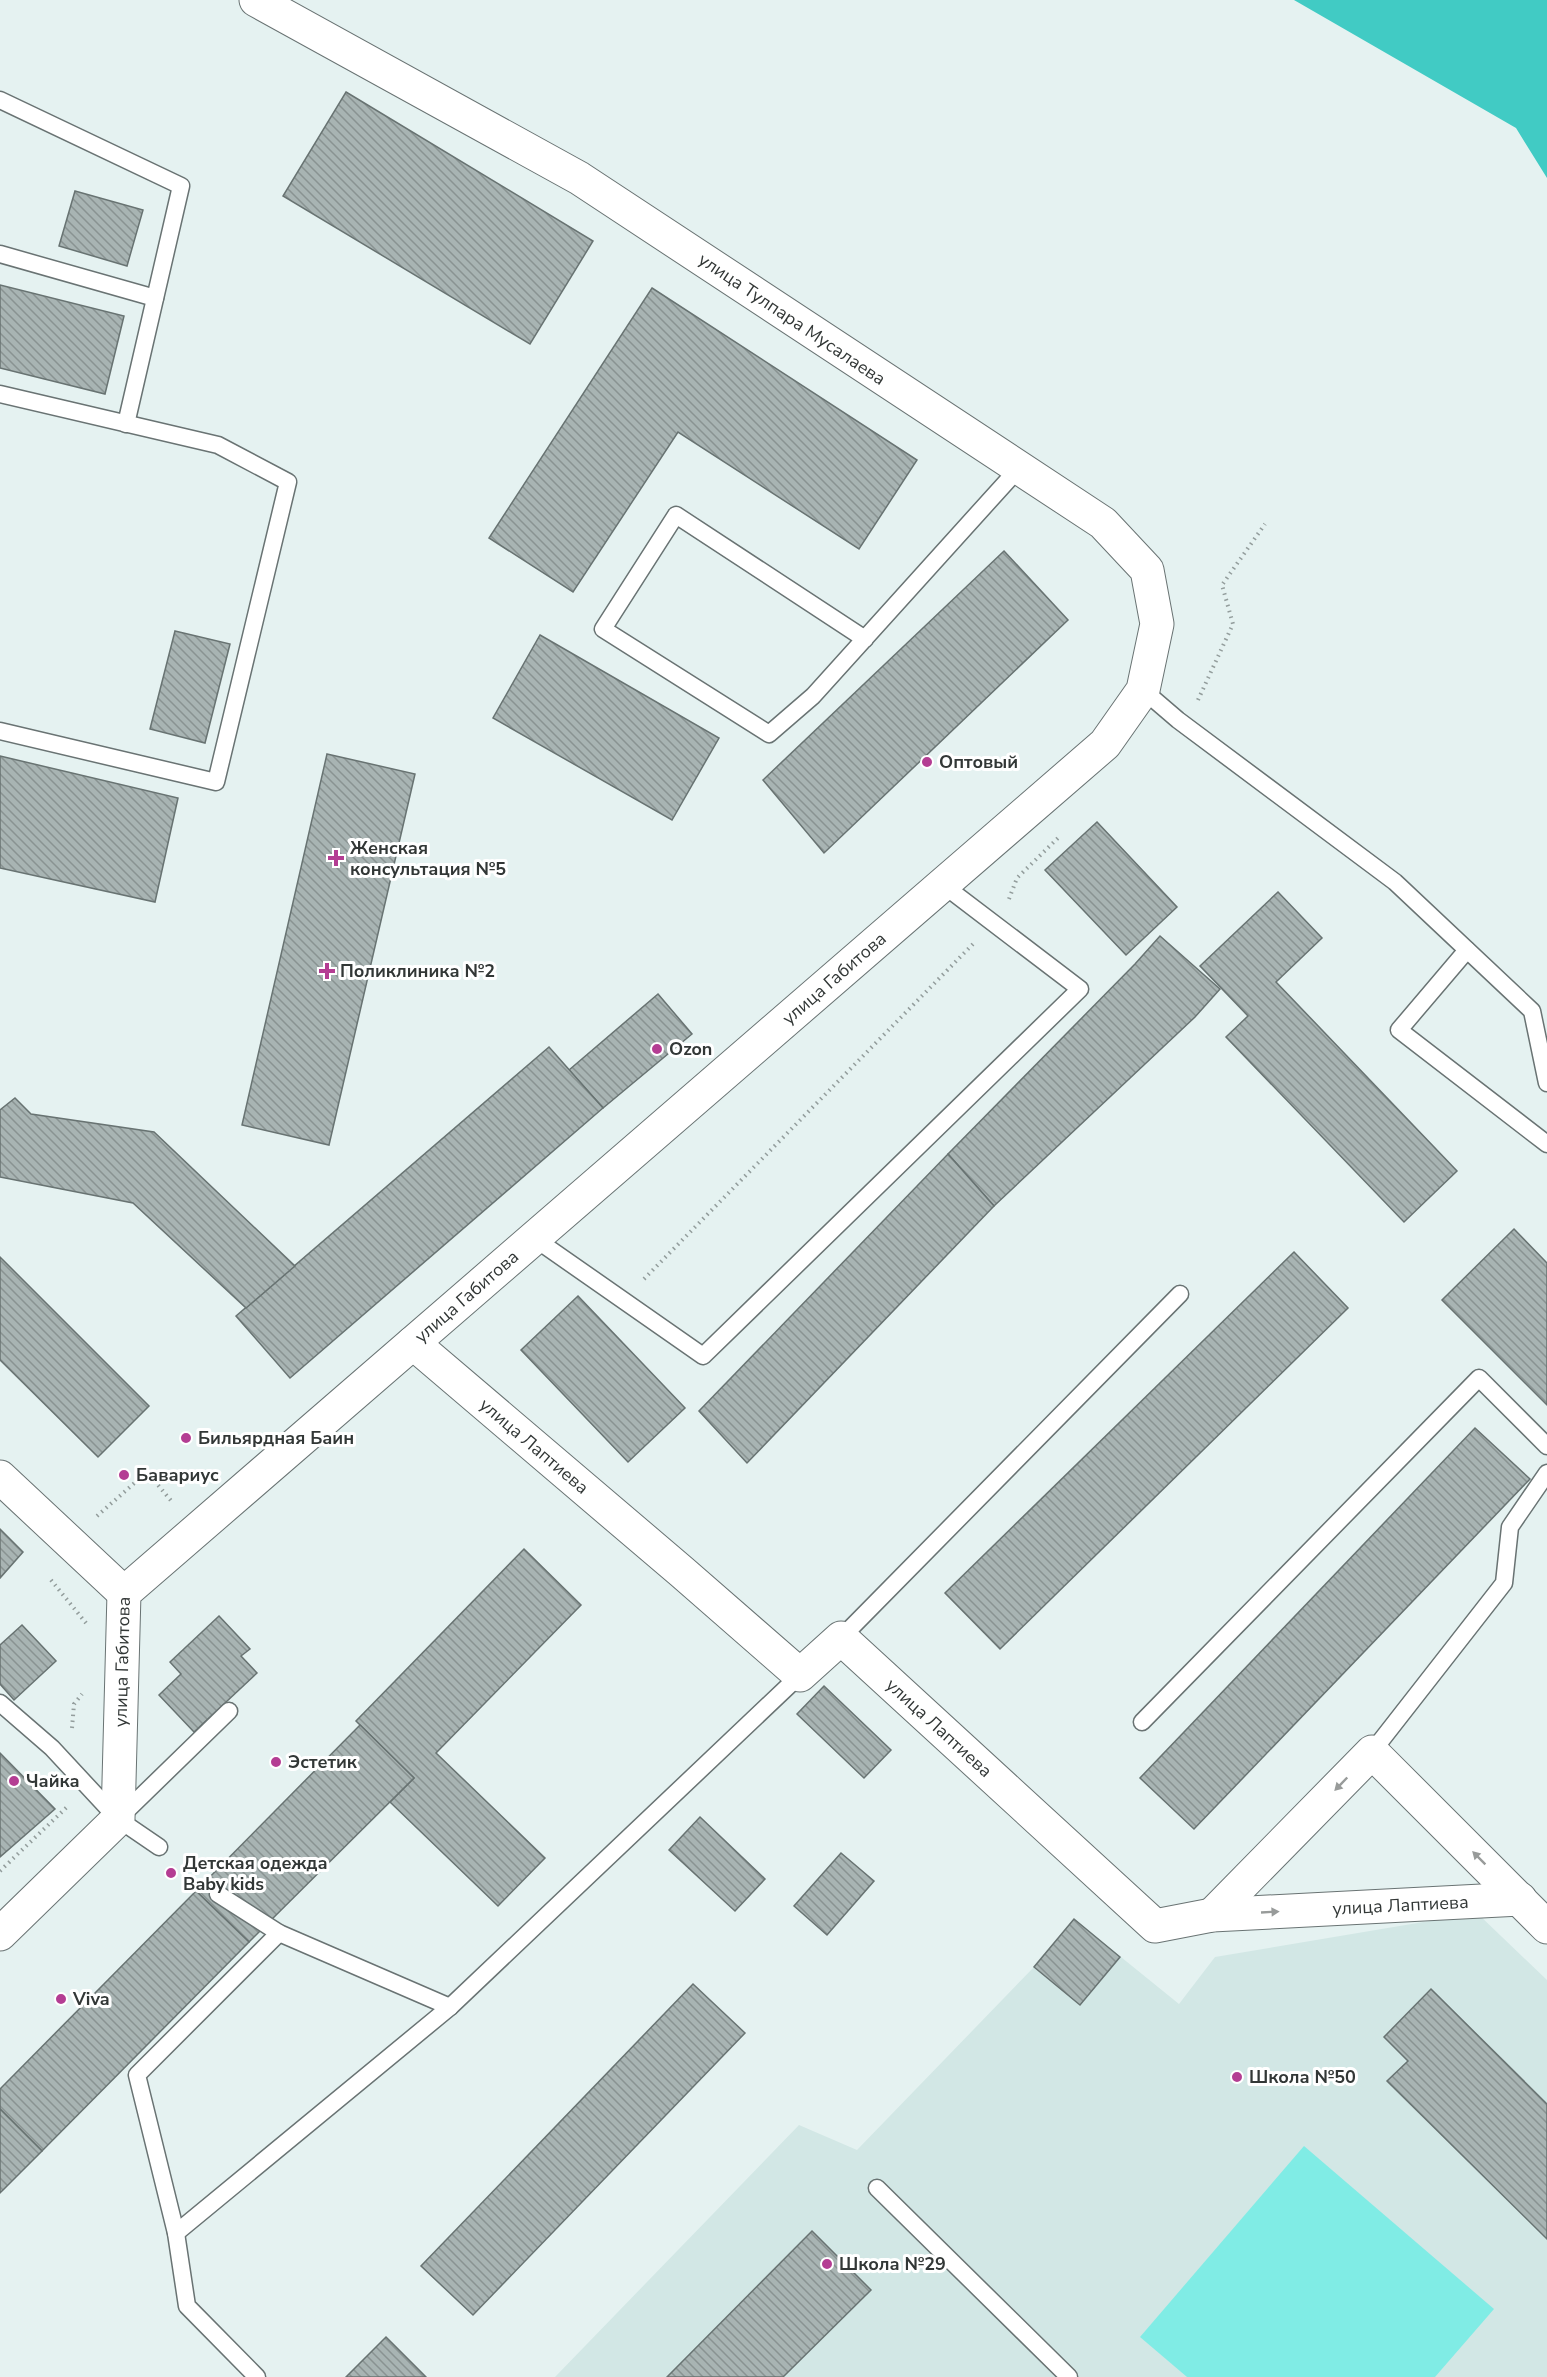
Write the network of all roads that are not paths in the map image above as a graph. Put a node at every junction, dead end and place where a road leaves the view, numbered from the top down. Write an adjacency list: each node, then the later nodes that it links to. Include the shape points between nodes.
1 (256, 0): 7 (street, улица Тулпара Мусалаева, via 579,178)
2 (0, 100): 4 (lane, via 182,186)
3 (0, 254): 4 (lane)
4 (155, 298): 6 (lane)
5 (0, 394): 6 (lane)
6 (126, 424): 10 (lane, via 218,445 288,482 216,782)
7 (1018, 469): 8 (lane); 9 (street, улица Тулпара Мусалаева, via 1103,523 1147,570 1156,624)
8 (865, 639): 8 (lane, via 813,696 769,734 603,629 676,515)
9 (1143, 690): 11 (street, улица Тулпара Мусалаева); 13 (lane, via 1395,882)
10 (0, 731)
11 (1105, 744): 12 (street, улица Габитова)
12 (942, 884): 16 (street, улица Габитова); 16 (lane, via 1080,989 703,1356)
13 (1467, 950): 14 (lane, via 1532,1011); 15 (lane, via 1399,1030)
14 (1547, 1083)
15 (1547, 1144)
16 (534, 1238): 18 (street, улица Габитова)
17 (1180, 1294): 23 (lane)
18 (413, 1343): 22 (street, улица Габитова); 24 (street, улица Лаптиева)
19 (1547, 1446): 27 (lane, via 1479,1378)
20 (1547, 1473): 28 (lane, via 1510,1527 1504,1582)
21 (0, 1477): 22 (street)
22 (124, 1593): 29 (street, улица Габитова)
23 (841, 1638): 24 (street); 33 (street, улица Лаптиева, via 1155,1926)
24 (800, 1675): 37 (lane)
25 (0, 1703): 29 (lane, via 52,1748)
26 (230, 1711): 29 (lane)
27 (1142, 1722)
28 (1372, 1752): 32 (street, one-way to 28); 33 (street, one-way to 33)
29 (118, 1819): 30 (lane); 36 (street)
30 (159, 1847)
31 (218, 1894): 35 (lane)
32 (1520, 1899): 33 (street, улица Лаптиева, one-way to 32); 34 (street)
33 (1212, 1915)
34 (1547, 1927)
35 (279, 1933): 37 (lane); 39 (lane, via 137,2075)
36 (0, 1934)
37 (450, 2007): 39 (lane)
38 (877, 2188): 41 (lane)
39 (176, 2233): 40 (lane, via 187,2306)
40 (257, 2377)
41 (1069, 2377)

